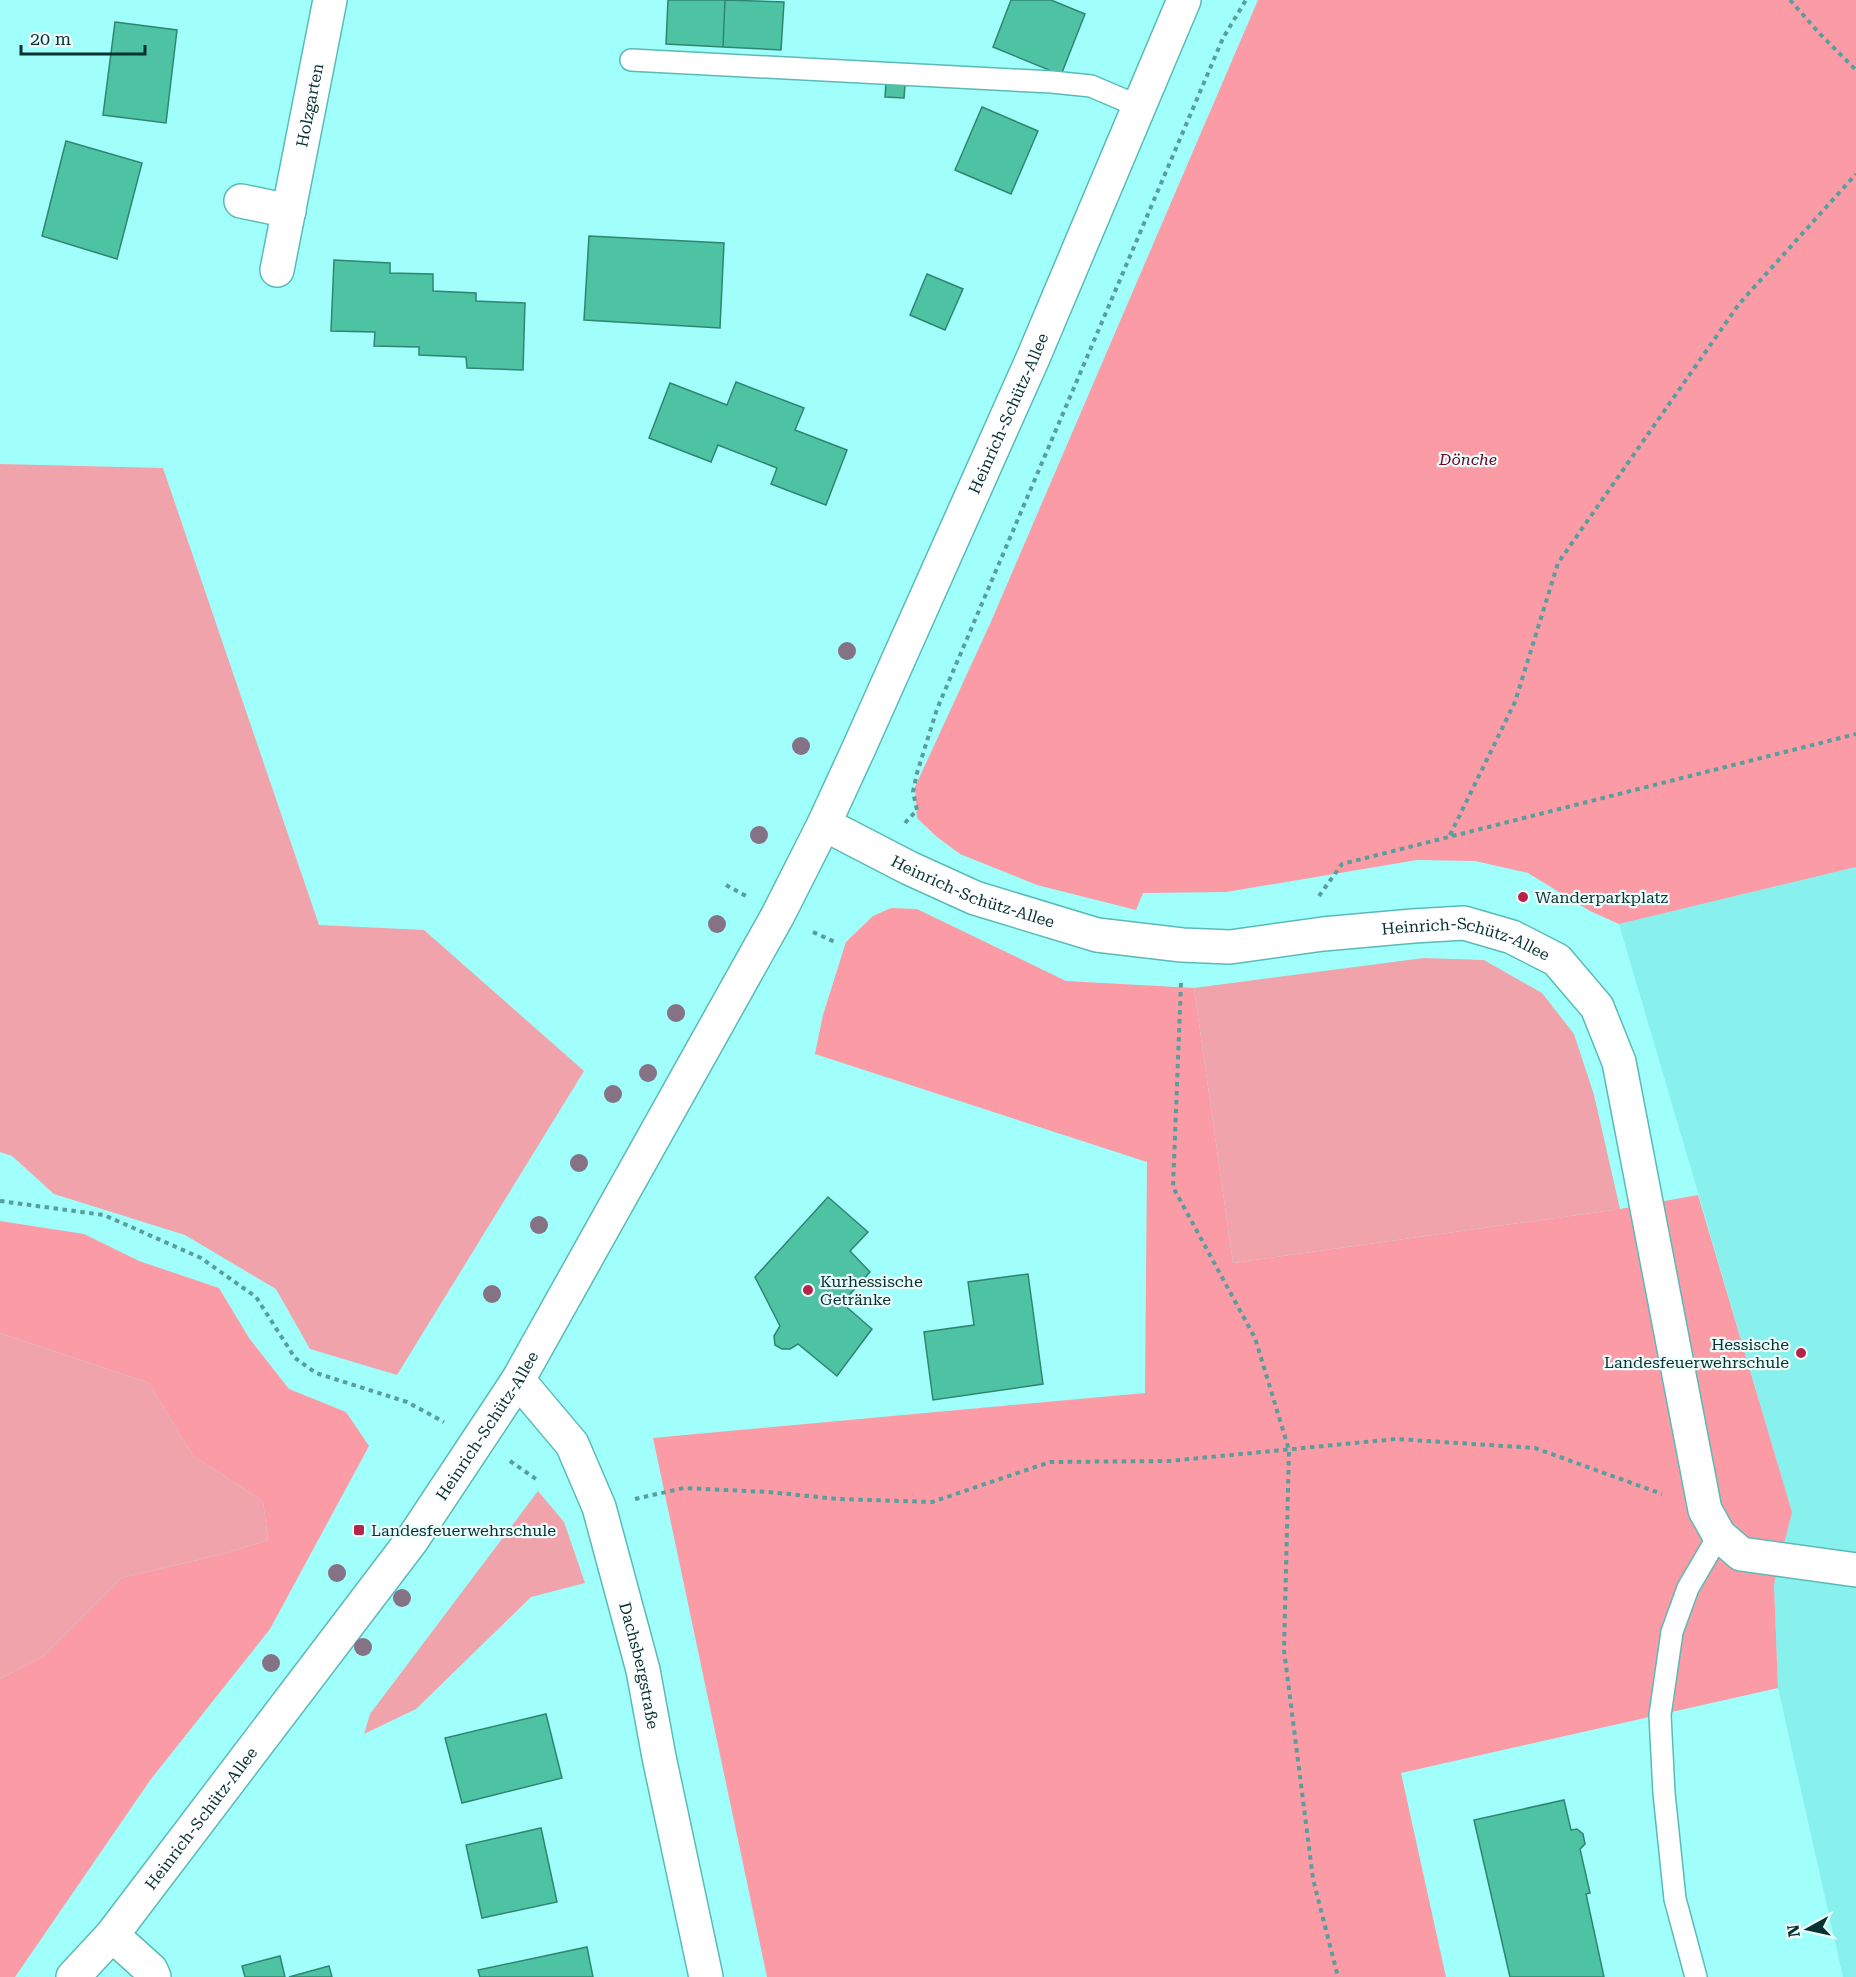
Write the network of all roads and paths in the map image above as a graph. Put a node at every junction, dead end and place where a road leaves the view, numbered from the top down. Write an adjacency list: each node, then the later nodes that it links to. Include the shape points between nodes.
1 (330, 0): 10 (street, Holzgarten)
2 (1184, 0): 7 (street, Heinrich-Schütz-Allee)
3 (1246, 0): 15 (path, via 1223,38 937,709 913,792 917,810)
4 (1790, 0): 6 (path)
5 (631, 60): 7 (lane, via 1052,82 1091,86)
6 (1856, 69)
7 (1138, 106): 13 (street, Heinrich-Schütz-Allee, via 1033,358)
8 (1856, 174): 14 (path, via 1739,304 1558,563 1515,702)
9 (241, 201): 10 (street)
10 (289, 211): 11 (street, Holzgarten)
11 (277, 270)
12 (1856, 734): 14 (path)
13 (824, 824): 15 (street, Heinrich-Schütz-Allee); 19 (street, Heinrich-Schütz-Allee, via 778,915)
14 (1449, 836): 16 (path, via 1342,864)
15 (879, 853): 24 (street, Heinrich-Schütz-Allee, via 975,898 1097,935 1230,947 1334,933 1464,923 1512,937 1557,960 1597,1006 1619,1062)
16 (1318, 897)
17 (1181, 982): 21 (path, via 1173,1187 1255,1338)
18 (0, 1201): 20 (path, via 104,1215 201,1258 256,1297 295,1358 316,1373 406,1402)
19 (518, 1380): 20 (street, Heinrich-Schütz-Allee); 23 (street, Dachsbergstraße, via 572,1444)
20 (477, 1440): 22 (path); 26 (street, Heinrich-Schütz-Allee, via 412,1540)
21 (1289, 1450): 23 (path, via 1169,1461 1050,1462 932,1502 684,1488); 24 (path, via 1396,1439 1535,1448); 30 (path, via 1284,1650 1313,1879)
22 (537, 1479)
23 (599, 1508): 29 (street, Dachsbergstraße, via 643,1670)
24 (1712, 1522): 25 (street, via 1741,1554); 31 (lane, via 1672,1632 1660,1715 1675,1899)
25 (1856, 1570)
26 (112, 1935): 27 (street, Heinrich-Schütz-Allee); 28 (street)
27 (73, 1977)
28 (154, 1977)
29 (706, 1977)
30 (1338, 1977)
31 (1696, 1977)

